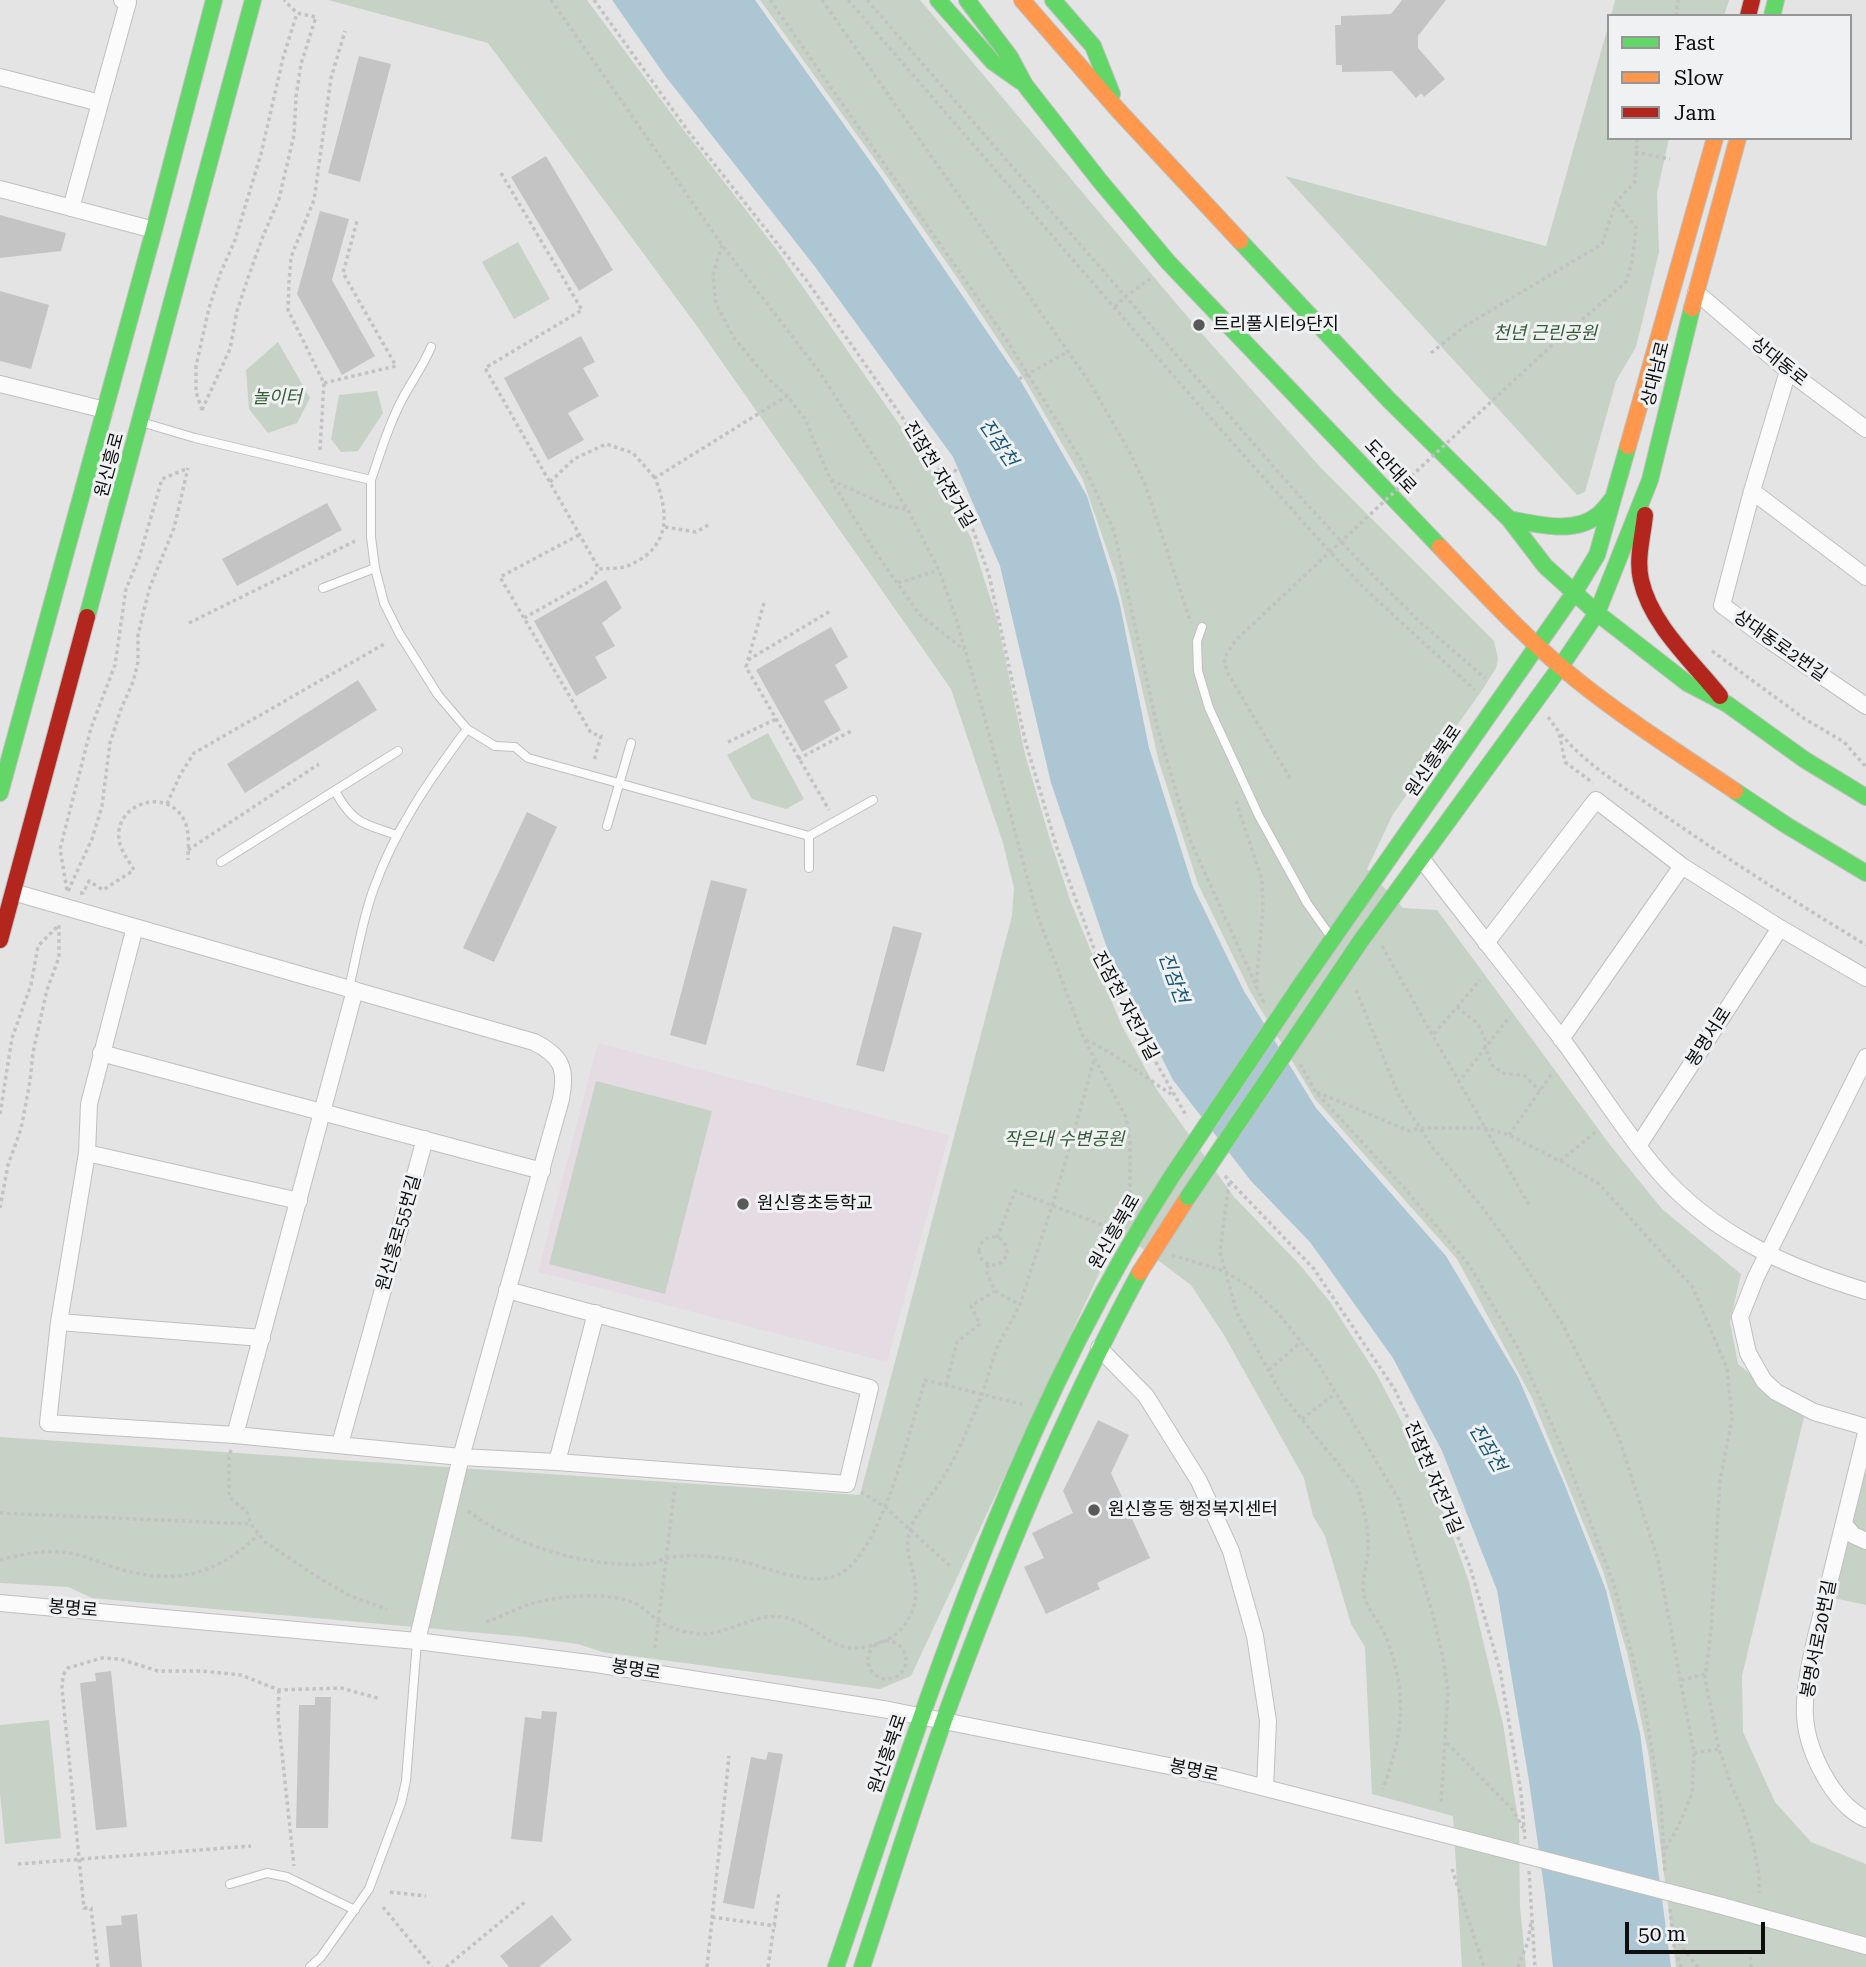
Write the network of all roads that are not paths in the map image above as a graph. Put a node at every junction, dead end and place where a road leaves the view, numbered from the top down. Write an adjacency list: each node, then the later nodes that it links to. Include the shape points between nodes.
1 (122, 0): 10 (street, via 128,2)
2 (214, 0): 16 (street, 원신흥로)
3 (253, 0): 22 (street, 원신흥로)
4 (938, 0): 9 (street, via 993,62)
5 (967, 0): 9 (street, 도안대로)
6 (1022, 0): 11 (street)
7 (1053, 0): 11 (street, via 1093,46)
8 (0, 77): 10 (street)
9 (1025, 85): 35 (street, 도안대로, via 1168,262)
10 (100, 103): 15 (street)
11 (1118, 110): 28 (street, via 1388,399)
12 (1714, 140): 27 (street, 상대남로)
13 (1737, 140): 17 (street, 상대남로)
14 (0, 189): 15 (street)
15 (71, 208): 16 (street)
16 (154, 230): 21 (street, 원신흥로)
17 (1696, 292): 19 (street, 상대동로); 25 (street, 상대남로)
18 (431, 346): 24 (lane, via 386,436)
19 (1788, 371): 23 (street, 상대동로); 26 (street, 상대동로2번길)
20 (0, 384): 21 (street)
21 (106, 411): 44 (street, 원신흥로)
22 (141, 422): 24 (lane); 55 (street, 원신흥로)
23 (1866, 429)
24 (371, 480): 29 (lane)
25 (1650, 480): 33 (street, 상대남로); 37 (street, via 1640,551 1641,579 1662,625)
26 (1752, 491): 30 (street); 38 (street, 상대동로2번길, via 1722,605)
27 (1616, 495): 28 (street, via 1595,518 1576,525 1547,526); 32 (street, 상대남로, via 1597,555)
28 (1509, 519): 32 (street, via 1545,566)
29 (375, 568): 31 (lane); 39 (lane, via 384,603 399,634 438,695)
30 (1866, 578)
31 (323, 588)
32 (1574, 593): 33 (street); 35 (street, 원신흥북로)
33 (1597, 613): 36 (street); 37 (street, via 1687,683)
34 (1202, 627): 59 (lane, via 1197,641 1198,671 1209,708 1259,816)
35 (1537, 646): 36 (street, 도안대로); 59 (street, 원신흥북로)
36 (1561, 666): 50 (street); 54 (street, 도안대로, via 1644,730)
37 (1727, 704): 45 (street)
38 (1866, 706)
39 (467, 729): 42 (lane, via 495,746 515,747 528,758); 48 (lane)
40 (631, 743): 42 (lane)
41 (398, 751): 43 (lane)
42 (619, 784): 47 (lane); 49 (lane)
43 (335, 791): 48 (lane, via 356,821); 51 (lane)
44 (0, 793)
45 (1866, 797)
46 (873, 800): 49 (lane)
47 (607, 826)
48 (396, 835): 62 (lane, via 373,890)
49 (809, 836): 53 (lane)
50 (1421, 858): 60 (street); 78 (street, bridge, via 1153,1249)
51 (221, 862)
52 (1682, 866): 57 (street); 60 (street, via 1599,795); 63 (street)
53 (809, 868)
54 (1866, 873)
55 (13, 891): 56 (street); 58 (street, 원신흥로)
56 (135, 927): 62 (street); 64 (street)
57 (1780, 928): 61 (street); 68 (street, 봉명서로)
58 (0, 940)
59 (1333, 941): 89 (street, 원신흥북로, bridge, via 1133,1236 1072,1350 993,1525)
60 (1486, 943): 63 (street)
61 (1866, 978)
62 (352, 989): 66 (street); 70 (street, via 549,1049 565,1078)
63 (1562, 1039): 68 (street)
64 (101, 1053): 66 (street); 69 (street, via 89,1104)
65 (1866, 1057): 72 (street)
66 (323, 1113): 67 (street); 71 (street)
67 (425, 1139): 70 (street); 82 (street, 원신흥로55번길)
68 (1638, 1146): 72 (street, via 1693,1205 1733,1236)
69 (87, 1153): 71 (street); 76 (street)
70 (542, 1171): 73 (street)
71 (299, 1200): 77 (street)
72 (1767, 1254): 74 (street); 79 (street, via 1740,1317 1754,1364 1764,1381 1794,1402)
73 (507, 1290): 75 (street); 83 (street)
74 (1866, 1291)
75 (596, 1313): 84 (street); 84 (street, via 870,1388 847,1484)
76 (59, 1322): 77 (street); 81 (street, via 48,1423)
77 (262, 1338): 81 (street)
78 (1098, 1348): 90 (street, via 1034,1489); 91 (street, via 1146,1396 1199,1481 1231,1551 1255,1636 1268,1721)
79 (1866, 1427)
80 (1866, 1433): 85 (street, 봉명서로20번길)
81 (235, 1435): 82 (street)
82 (340, 1444): 83 (street)
83 (461, 1457): 84 (street); 88 (street)
84 (557, 1462)
85 (1844, 1524): 86 (street); 92 (street, 봉명서로20번길, via 1815,1639 1805,1713 1811,1748 1832,1787)
86 (1866, 1541)
87 (0, 1602): 88 (street, 봉명로)
88 (417, 1641): 89 (street, 봉명로, via 596,1664); 94 (lane, via 401,1803 375,1876)
89 (922, 1716): 90 (street, 봉명로); 97 (street, 원신흥북로)
90 (944, 1720): 91 (street, 봉명로); 98 (street)
91 (1265, 1788): 95 (street, 봉명로, bridge)
92 (1866, 1819)
93 (230, 1884): 94 (lane, via 267,1873 287,1877)
94 (355, 1910): 96 (lane)
95 (1866, 1946)
96 (310, 1967)
97 (836, 1967)
98 (862, 1967)

